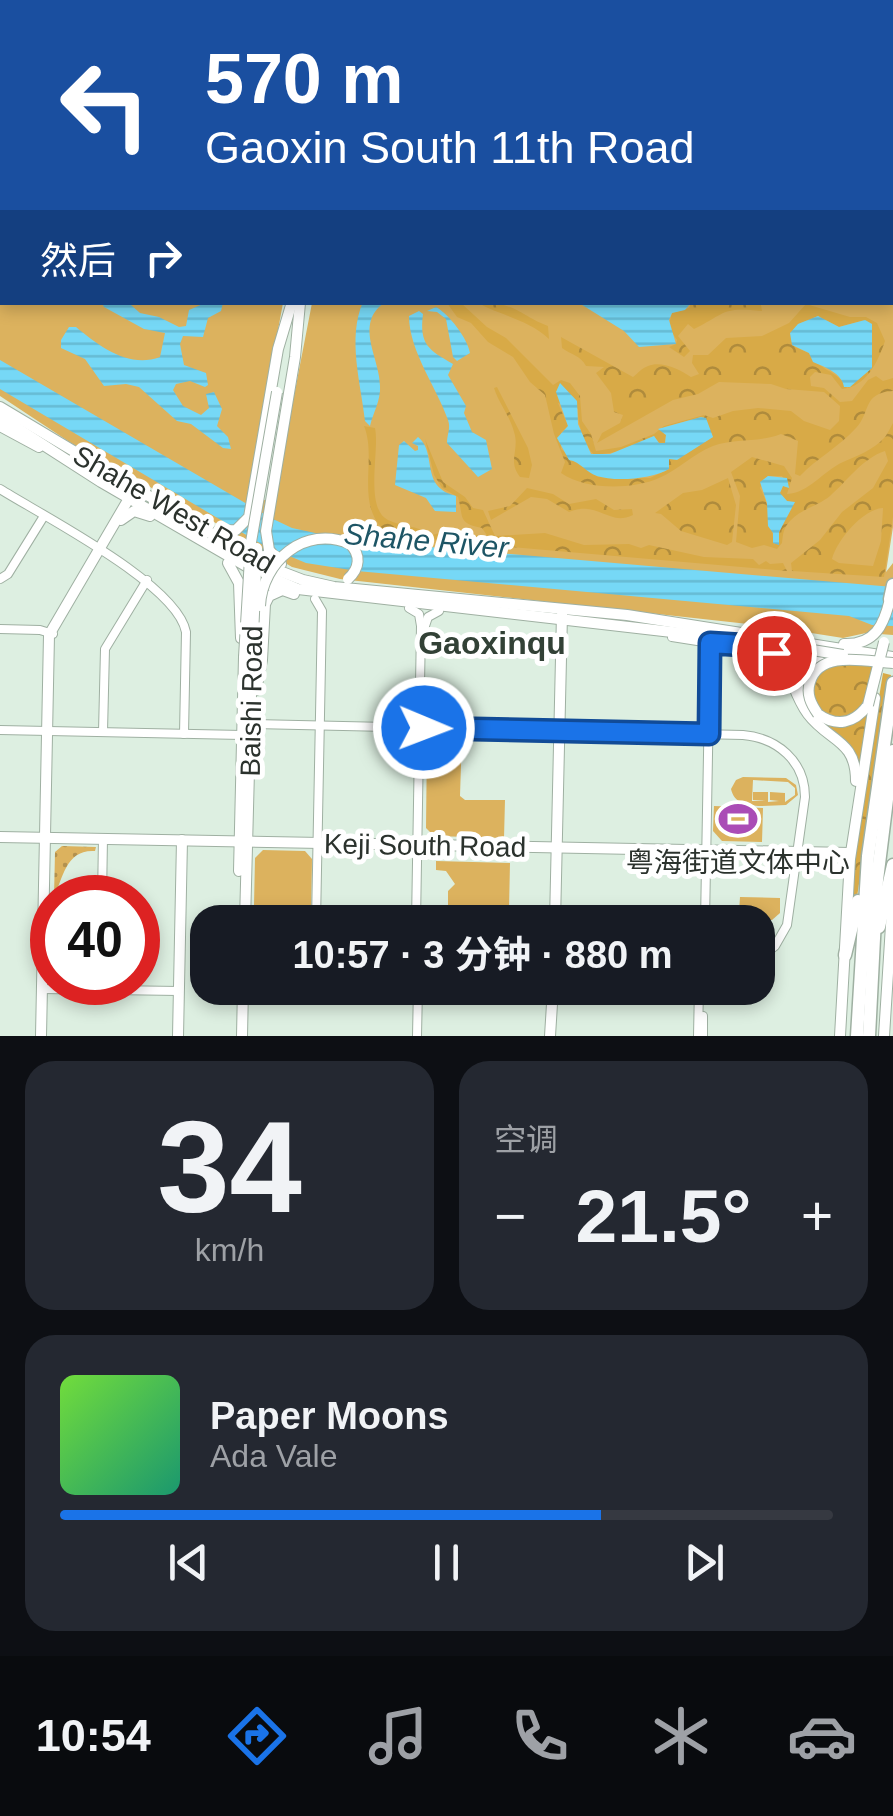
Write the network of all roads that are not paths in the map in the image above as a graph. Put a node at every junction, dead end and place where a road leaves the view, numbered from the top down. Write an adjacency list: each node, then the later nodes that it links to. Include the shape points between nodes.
1 (291, 305): 13 (main road)
2 (292, 305): 5 (main road, Baishi Road)
3 (300, 305): 5 (main road, Baishi Road)
4 (300, 305): 15 (main road)
5 (280, 392): 47 (main road, Baishi Road, bridge, via 257,551)
6 (2, 403): 9 (main road)
7 (0, 417): 9 (main road, Shahe West Road)
8 (0, 426): 9 (main road)
9 (61, 450): 10 (main road, Shahe West Road); 12 (main road, Shahe West Road)
10 (101, 482): 12 (main road, Shahe West Road); 18 (main road, via 118,498)
11 (0, 489): 16 (street)
12 (135, 498): 14 (main road, Shahe West Road); 17 (main road); 18 (main road); 19 (main road, Shahe West Road)
13 (252, 498): 15 (main road); 20 (main road, via 244,524)
14 (163, 505): 20 (main road); 31 (main road, Shahe West Road, via 295,578)
15 (270, 506): 24 (main road, via 266,536 273,556)
16 (44, 516): 22 (street); 25 (street)
17 (153, 517): 18 (main road, via 134,511); 21 (main road)
18 (119, 518): 22 (main road)
19 (172, 522): 21 (main road); 30 (main road, Shahe West Road, via 258,573)
20 (222, 532): 24 (main road)
21 (192, 541): 23 (main road)
22 (100, 550): 26 (street); 43 (main road)
23 (228, 563): 29 (main road); 33 (main road, via 238,576)
24 (291, 571): 27 (main road)
25 (0, 579)
26 (147, 580): 62 (street, via 105,649); 63 (street, via 185,626)
27 (344, 581): 31 (main road); 47 (main road, bridge, via 358,558 346,541 308,542 283,553 262,588)
28 (892, 588): 46 (main road, via 882,626 865,642); 54 (main road, bridge)
29 (280, 590): 30 (main road); 35 (main road)
30 (311, 595): 32 (main road); 34 (main road); 37 (street); 39 (main road, Shahe West Road)
31 (442, 597): 40 (main road, Shahe West Road)
32 (332, 602): 34 (main road); 37 (street)
33 (240, 603): 35 (main road, via 252,593); 52 (main road)
34 (359, 604): 36 (main road)
35 (264, 607): 50 (main road)
36 (409, 608): 38 (main road); 58 (street, via 421,622)
37 (322, 611): 57 (street)
38 (439, 611): 39 (main road); 58 (street, via 425,623)
39 (508, 613): 40 (main road, Shahe West Road)
40 (563, 615): 41 (main road, Shahe West Road); 44 (main road); 46 (main road, Shahe West Road); 61 (main road)
41 (587, 621): 44 (main road, via 571,627); 45 (main road, Shahe West Road)
42 (0, 630): 43 (street)
43 (51, 634): 60 (main road)
44 (564, 639): 61 (main road)
45 (711, 640): 46 (main road, Shahe West Road); 53 (main road, via 774,653); 64 (street)
46 (795, 642): 48 (main road, Shahe West Road, bridge); 49 (main road, Shahe West Road, bridge)
47 (252, 654): 50 (main road); 52 (main road, Baishi Road); 56 (main road, Baishi Road)
48 (872, 654): 49 (main road, Shahe West Road); 53 (main road, bridge, via 828,655 815,662 806,672)
49 (893, 660): 55 (main road, bridge, via 824,664 809,685)
50 (259, 678): 56 (main road)
51 (893, 683): 70 (highway)
52 (243, 692): 65 (main road, Baishi Road)
53 (803, 701): 55 (main road)
54 (871, 702): 55 (main road, via 848,722); 68 (main road)
55 (816, 717): 68 (main road, via 854,760)
56 (251, 720): 57 (street); 67 (main road, Baishi Road)
57 (320, 726): 58 (street); 78 (street)
58 (422, 728): 61 (street); 79 (street)
59 (0, 730): 60 (street)
60 (49, 731): 62 (street); 72 (main road)
61 (560, 731): 64 (street); 69 (main road)
62 (103, 732): 63 (street)
63 (184, 734): 65 (street)
64 (707, 734): 83 (street); 84 (street, via 764,739 797,765 805,790)
65 (242, 735): 67 (main road, Baishi Road)
66 (893, 751): 99 (highway)
67 (244, 816): 75 (main road); 76 (main road, Baishi Road); 77 (main road)
68 (854, 822): 85 (main road)
69 (558, 831): 80 (main road); 81 (main road); 82 (main road)
70 (870, 835): 98 (highway); 114 (highway)
71 (0, 839): 72 (main road, Keji South Road)
72 (47, 840): 73 (main road, Keji South Road); 89 (main road)
73 (103, 840): 74 (main road, Keji South Road); 90 (street)
74 (182, 843): 75 (main road, Keji South Road); 101 (main road)
75 (222, 843): 76 (main road, Keji South Road); 87 (main road)
76 (243, 843): 77 (main road, Keji South Road); 87 (main road, Baishi Road)
77 (266, 844): 78 (main road, Keji South Road); 87 (main road)
78 (318, 845): 79 (main road, Keji South Road); 93 (street)
79 (419, 847): 80 (main road, Keji South Road); 94 (street)
80 (540, 849): 81 (main road, Keji South Road); 88 (main road)
81 (558, 850): 82 (main road, Keji South Road); 88 (main road)
82 (575, 850): 83 (main road, Keji South Road); 88 (main road)
83 (704, 853): 84 (main road, Keji South Road); 96 (street)
84 (798, 855): 85 (main road, Keji South Road); 97 (street, via 784,932)
85 (850, 856): 98 (main road)
86 (893, 865): 99 (highway)
87 (243, 866): 92 (main road, Baishi Road)
88 (558, 868): 95 (main road)
89 (48, 875)
90 (102, 875)
91 (893, 894): 116 (main road)
92 (242, 905)
93 (316, 905)
94 (418, 905)
95 (557, 905)
96 (703, 905)
97 (775, 946)
98 (845, 955): 113 (main road)
99 (872, 964): 115 (highway)
100 (160, 990): 101 (street)
101 (179, 991): 108 (main road)
102 (45, 1005): 107 (main road)
103 (240, 1005): 109 (main road)
104 (416, 1005): 110 (street)
105 (553, 1005): 111 (main road)
106 (701, 1005): 112 (street)
107 (44, 1036)
108 (178, 1036)
109 (239, 1036)
110 (415, 1036)
111 (552, 1036)
112 (700, 1036)
113 (837, 1036)
114 (856, 1036)
115 (868, 1036)
116 (887, 1036)

